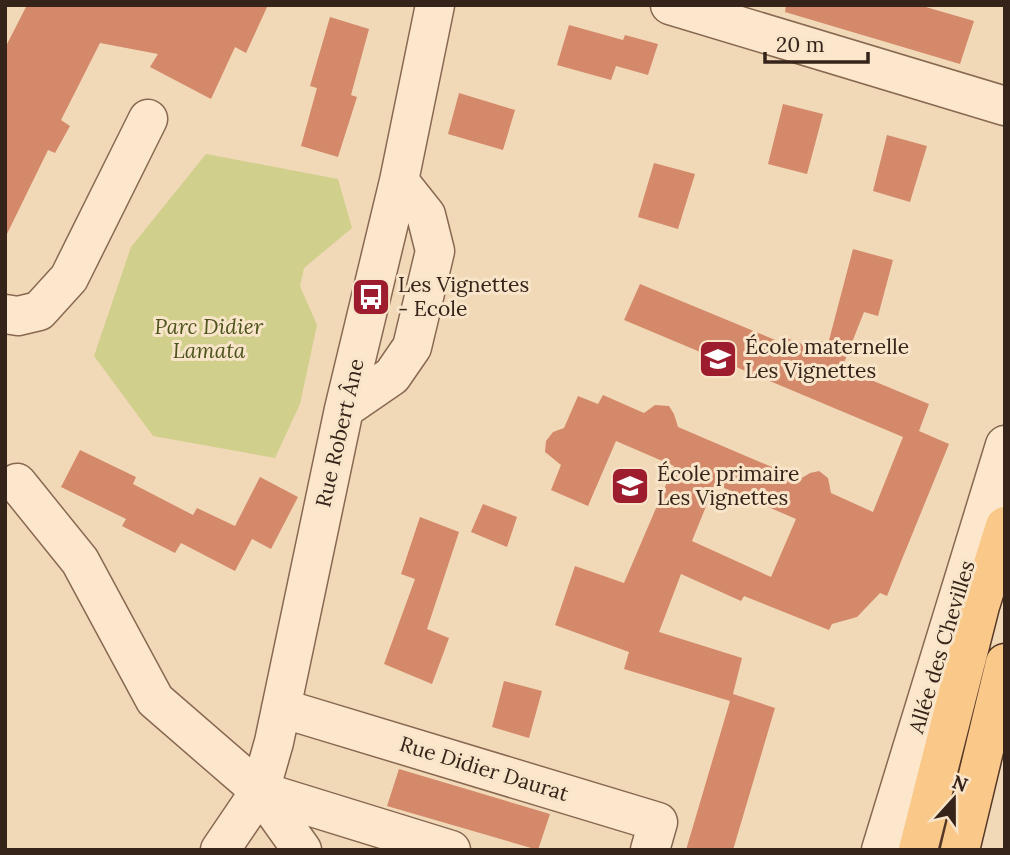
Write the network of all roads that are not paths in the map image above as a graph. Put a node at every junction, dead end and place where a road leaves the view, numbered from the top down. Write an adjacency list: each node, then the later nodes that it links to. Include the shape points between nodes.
1 (435, 5): 5 (street, Rue Robert Âne)
2 (670, 5): 3 (street)
3 (1005, 106)
4 (148, 119): 6 (street, via 69,278 40,311)
5 (399, 181): 7 (street, Rue Robert Âne); 7 (street, via 426,215 435,251 412,347 392,376)
6 (5, 314)
7 (344, 409): 12 (street, Rue Robert Âne)
8 (1005, 445): 18 (street, Allée des Chevilles)
9 (17, 483): 13 (street, via 80,561 155,700)
10 (1005, 526): 19 (main road)
11 (1005, 663): 20 (main road)
12 (281, 708): 13 (street, Rue Robert Âne); 17 (street, Rue Didier Daurat, via 658,821)
13 (260, 791): 14 (street, Rue Robert Âne); 15 (street); 16 (street)
14 (220, 850)
15 (302, 850)
16 (452, 850)
17 (650, 850)
18 (881, 850)
19 (918, 850)
20 (960, 850)

